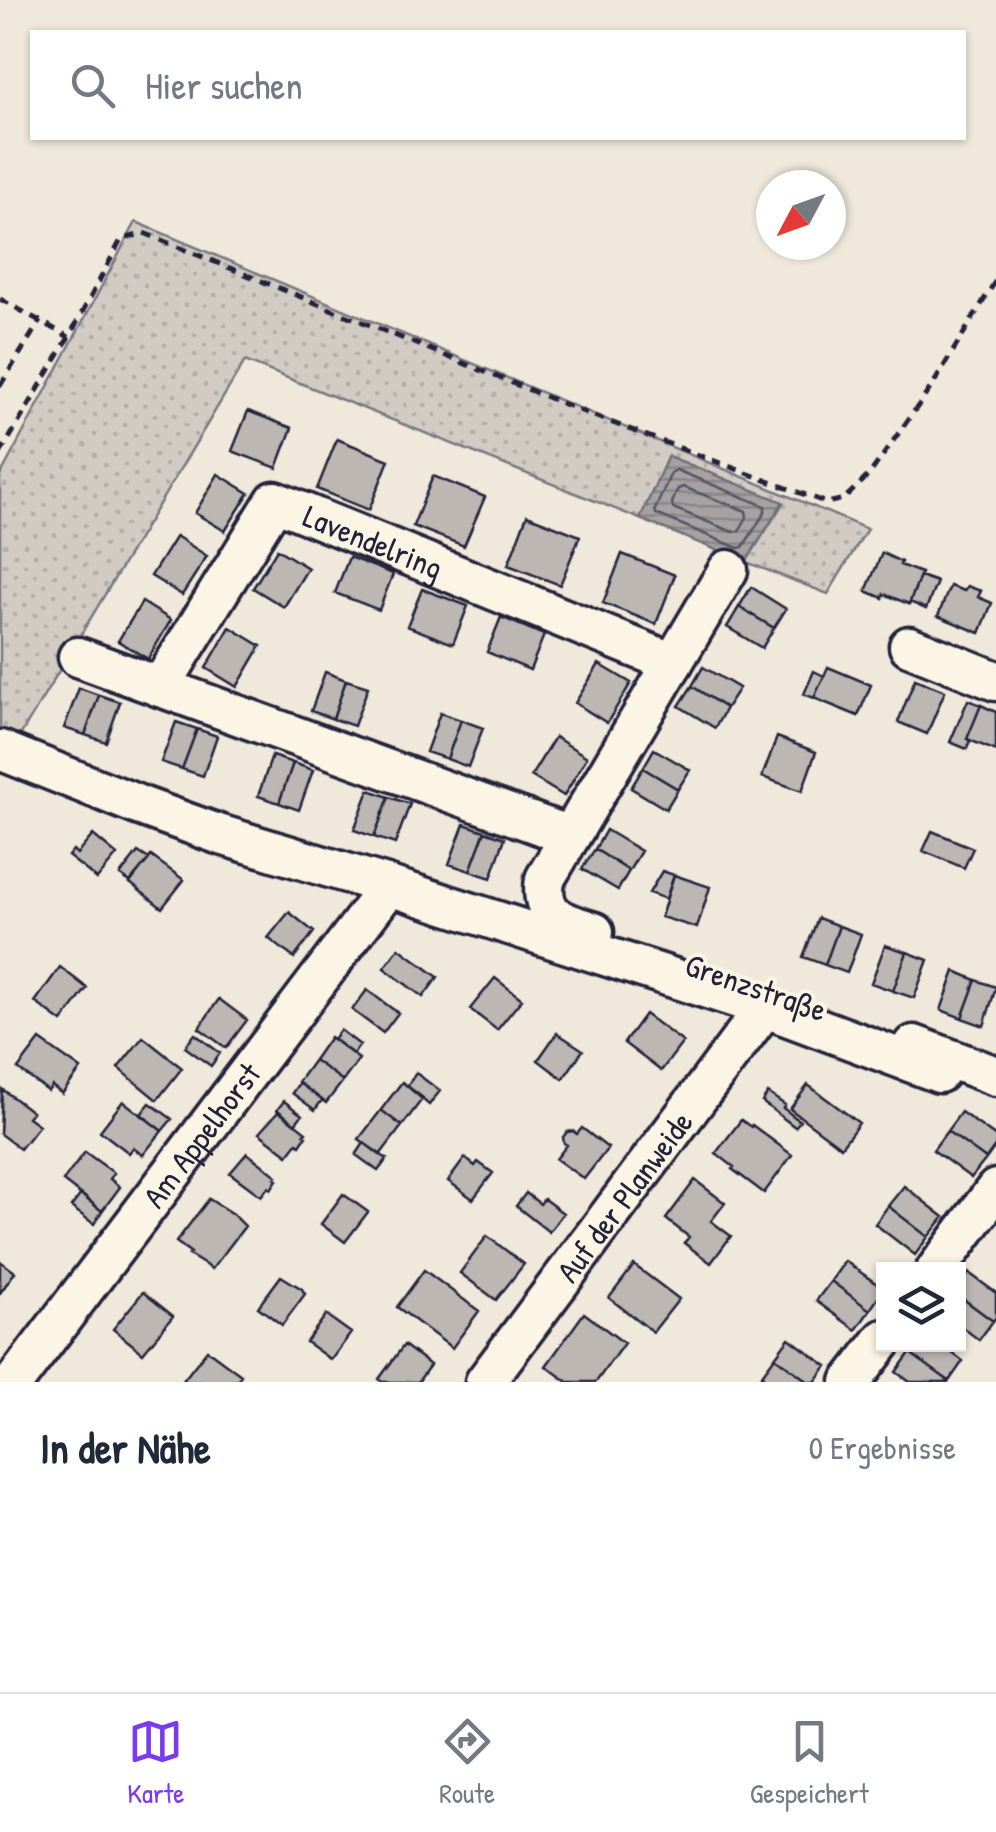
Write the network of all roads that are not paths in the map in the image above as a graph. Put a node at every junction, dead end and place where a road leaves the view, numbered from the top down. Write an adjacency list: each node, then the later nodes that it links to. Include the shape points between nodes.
1 (728, 570): 4 (street)
2 (909, 646): 5 (street)
3 (78, 658): 6 (street)
4 (673, 663): 6 (street, Lavendelring, via 275,501); 8 (street)
5 (996, 681)
6 (160, 687): 8 (street)
7 (0, 750): 9 (street, via 218,834)
8 (570, 836): 12 (street, Grenzstraße, via 543,892 554,916 568,924 782,994)
9 (386, 885): 10 (street); 16 (street, Am Appelhorst)
10 (760, 1006): 11 (street); 17 (street, Auf der Planweide)
11 (938, 1073)
12 (996, 1076)
13 (996, 1189): 14 (street)
14 (942, 1262)
15 (876, 1350): 18 (street)
16 (14, 1382)
17 (485, 1382)
18 (852, 1382)

